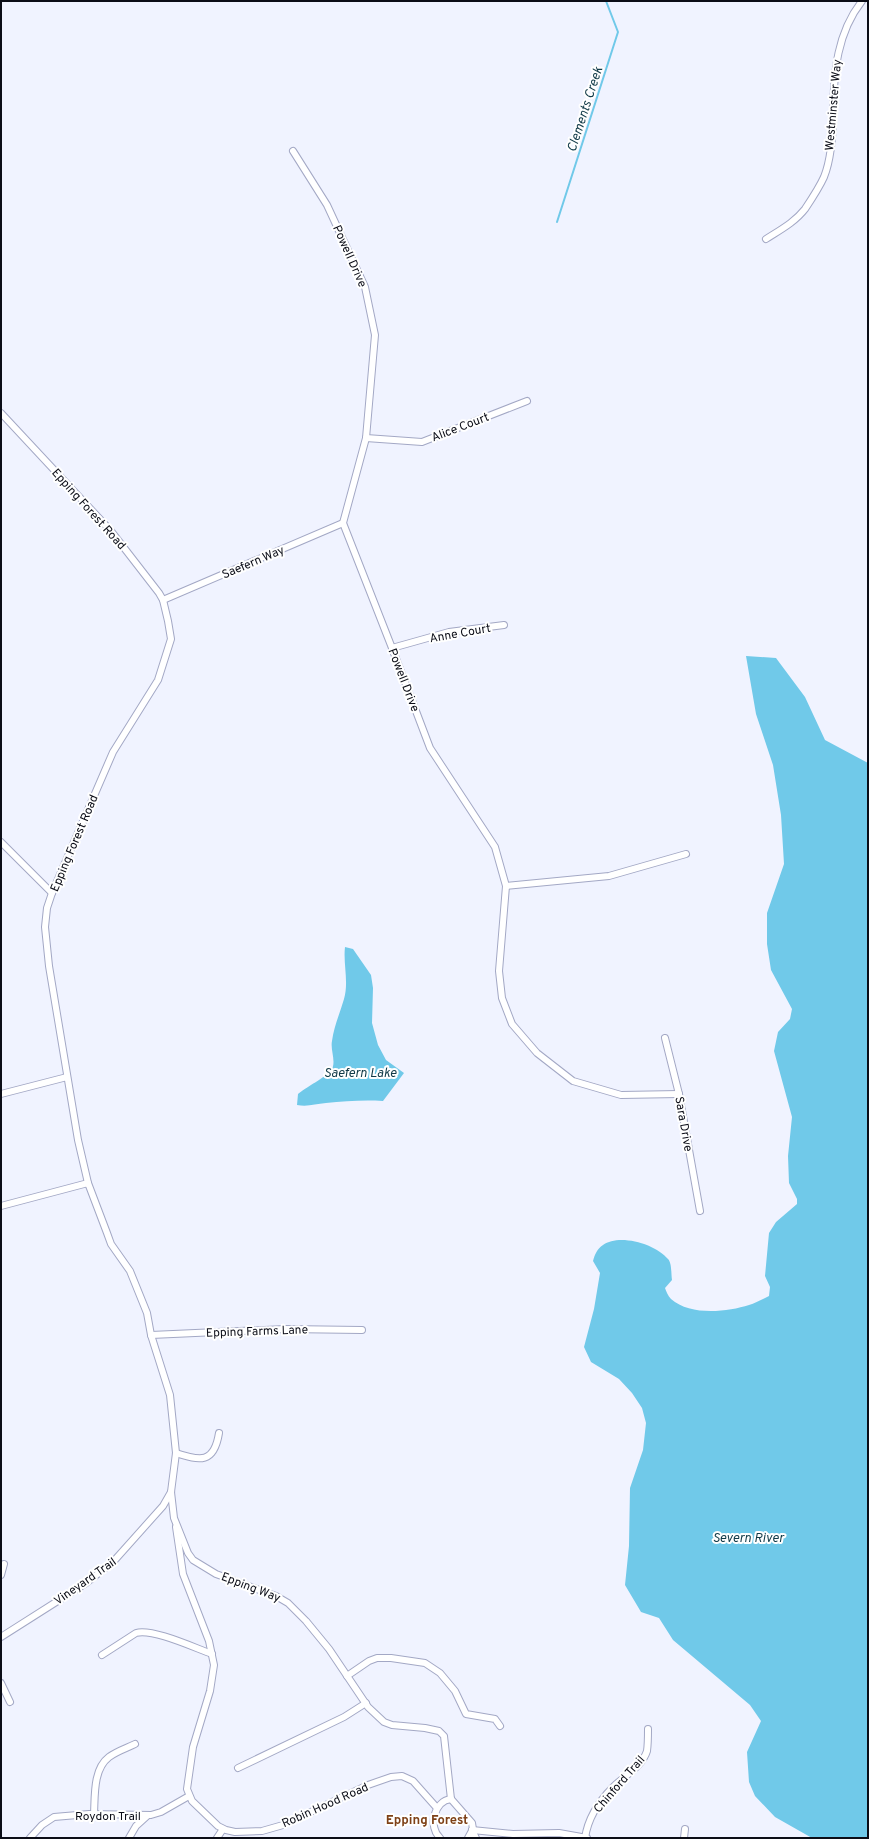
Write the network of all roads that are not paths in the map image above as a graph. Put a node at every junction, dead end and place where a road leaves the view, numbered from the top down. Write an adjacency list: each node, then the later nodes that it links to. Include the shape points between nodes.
1 (862, 1): 3 (street, Westminster Way, via 847,26 837,55 833,134 824,177 804,209 790,223)
2 (293, 151): 6 (street, Powell Drive, via 327,205 365,287 375,335)
3 (766, 239)
4 (527, 401): 6 (street, Alice Court, via 422,442)
5 (1, 413): 8 (street, Epping Forest Road, via 111,531)
6 (366, 438): 7 (street, Powell Drive)
7 (343, 523): 8 (street, Saefern Way); 10 (street, Powell Drive)
8 (163, 600): 14 (street, Epping Forest Road, via 171,639 158,680 113,752)
9 (504, 625): 10 (street, Anne Court, via 449,632)
10 (392, 648): 13 (street, Powell Drive, via 430,748 495,847)
11 (1, 842): 14 (street)
12 (686, 854): 13 (street, via 609,876)
13 (506, 886): 18 (street, Powell Drive, via 499,971 502,998 512,1024 537,1053 573,1081 621,1095)
14 (52, 893): 16 (street, Epping Forest Road, via 45,927)
15 (665, 1038): 18 (street, Sara Drive)
16 (67, 1077): 17 (street); 19 (street, Epping Forest Road)
17 (1, 1094)
18 (679, 1094): 21 (street, Sara Drive)
19 (88, 1184): 20 (street); 23 (street, Epping Forest Road, via 111,1244 130,1271 147,1313)
20 (1, 1206)
21 (700, 1211)
22 (362, 1330): 23 (street, Epping Farms Lane, via 285,1328)
23 (151, 1335): 25 (street, Epping Way, via 170,1395)
24 (219, 1433): 25 (street, via 217,1446 208,1456 196,1459)
25 (176, 1453): 26 (street, Epping Way)
26 (170, 1492): 27 (street, Epping Way); 30 (street, Vineyard Trail, via 163,1506 113,1562 86,1583)
27 (174, 1518): 31 (street, via 183,1574); 33 (street, Epping Way, via 193,1560 216,1574 276,1596 288,1603 329,1649)
28 (4, 1564): 29 (street)
29 (1, 1575)
30 (1, 1637)
31 (212, 1654): 32 (street, via 142,1631); 41 (street, via 212,1683 192,1747)
32 (102, 1655)
33 (347, 1676): 36 (street, Epping Way); 37 (street, via 377,1658 425,1663 435,1668 455,1691 466,1714 495,1720)
34 (1, 1683): 35 (street)
35 (10, 1702)
36 (366, 1703): 40 (street, via 344,1717); 42 (street, Epping Way, via 384,1722 432,1729 444,1736)
37 (500, 1726)
38 (648, 1729): 56 (street, Chinford Trail, via 646,1751 642,1760 629,1775 613,1787 596,1808 590,1819)
39 (135, 1744): 44 (street, via 110,1757 101,1767)
40 (238, 1768)
41 (189, 1796): 45 (street, Roydon Trail, via 161,1812); 46 (street)
42 (451, 1799): 43 (street, via 442,1802); 48 (street, via 471,1821)
43 (437, 1808): 46 (street, Robin Hood Road, via 413,1781 396,1776 349,1793 279,1826 258,1831 231,1832); 49 (street)
44 (94, 1814): 45 (street, Roydon Trail); 50 (street, Roydon Trail, via 54,1817)
45 (147, 1816): 51 (street, via 136,1826)
46 (223, 1829): 52 (street)
47 (685, 1829): 57 (street)
48 (472, 1830): 54 (street); 55 (street); 56 (street, via 513,1834 559,1833)
49 (433, 1835): 53 (street)
50 (30, 1838)
51 (130, 1838)
52 (217, 1838)
53 (440, 1838)
54 (468, 1838)
55 (476, 1838)
56 (586, 1838)
57 (684, 1838)

